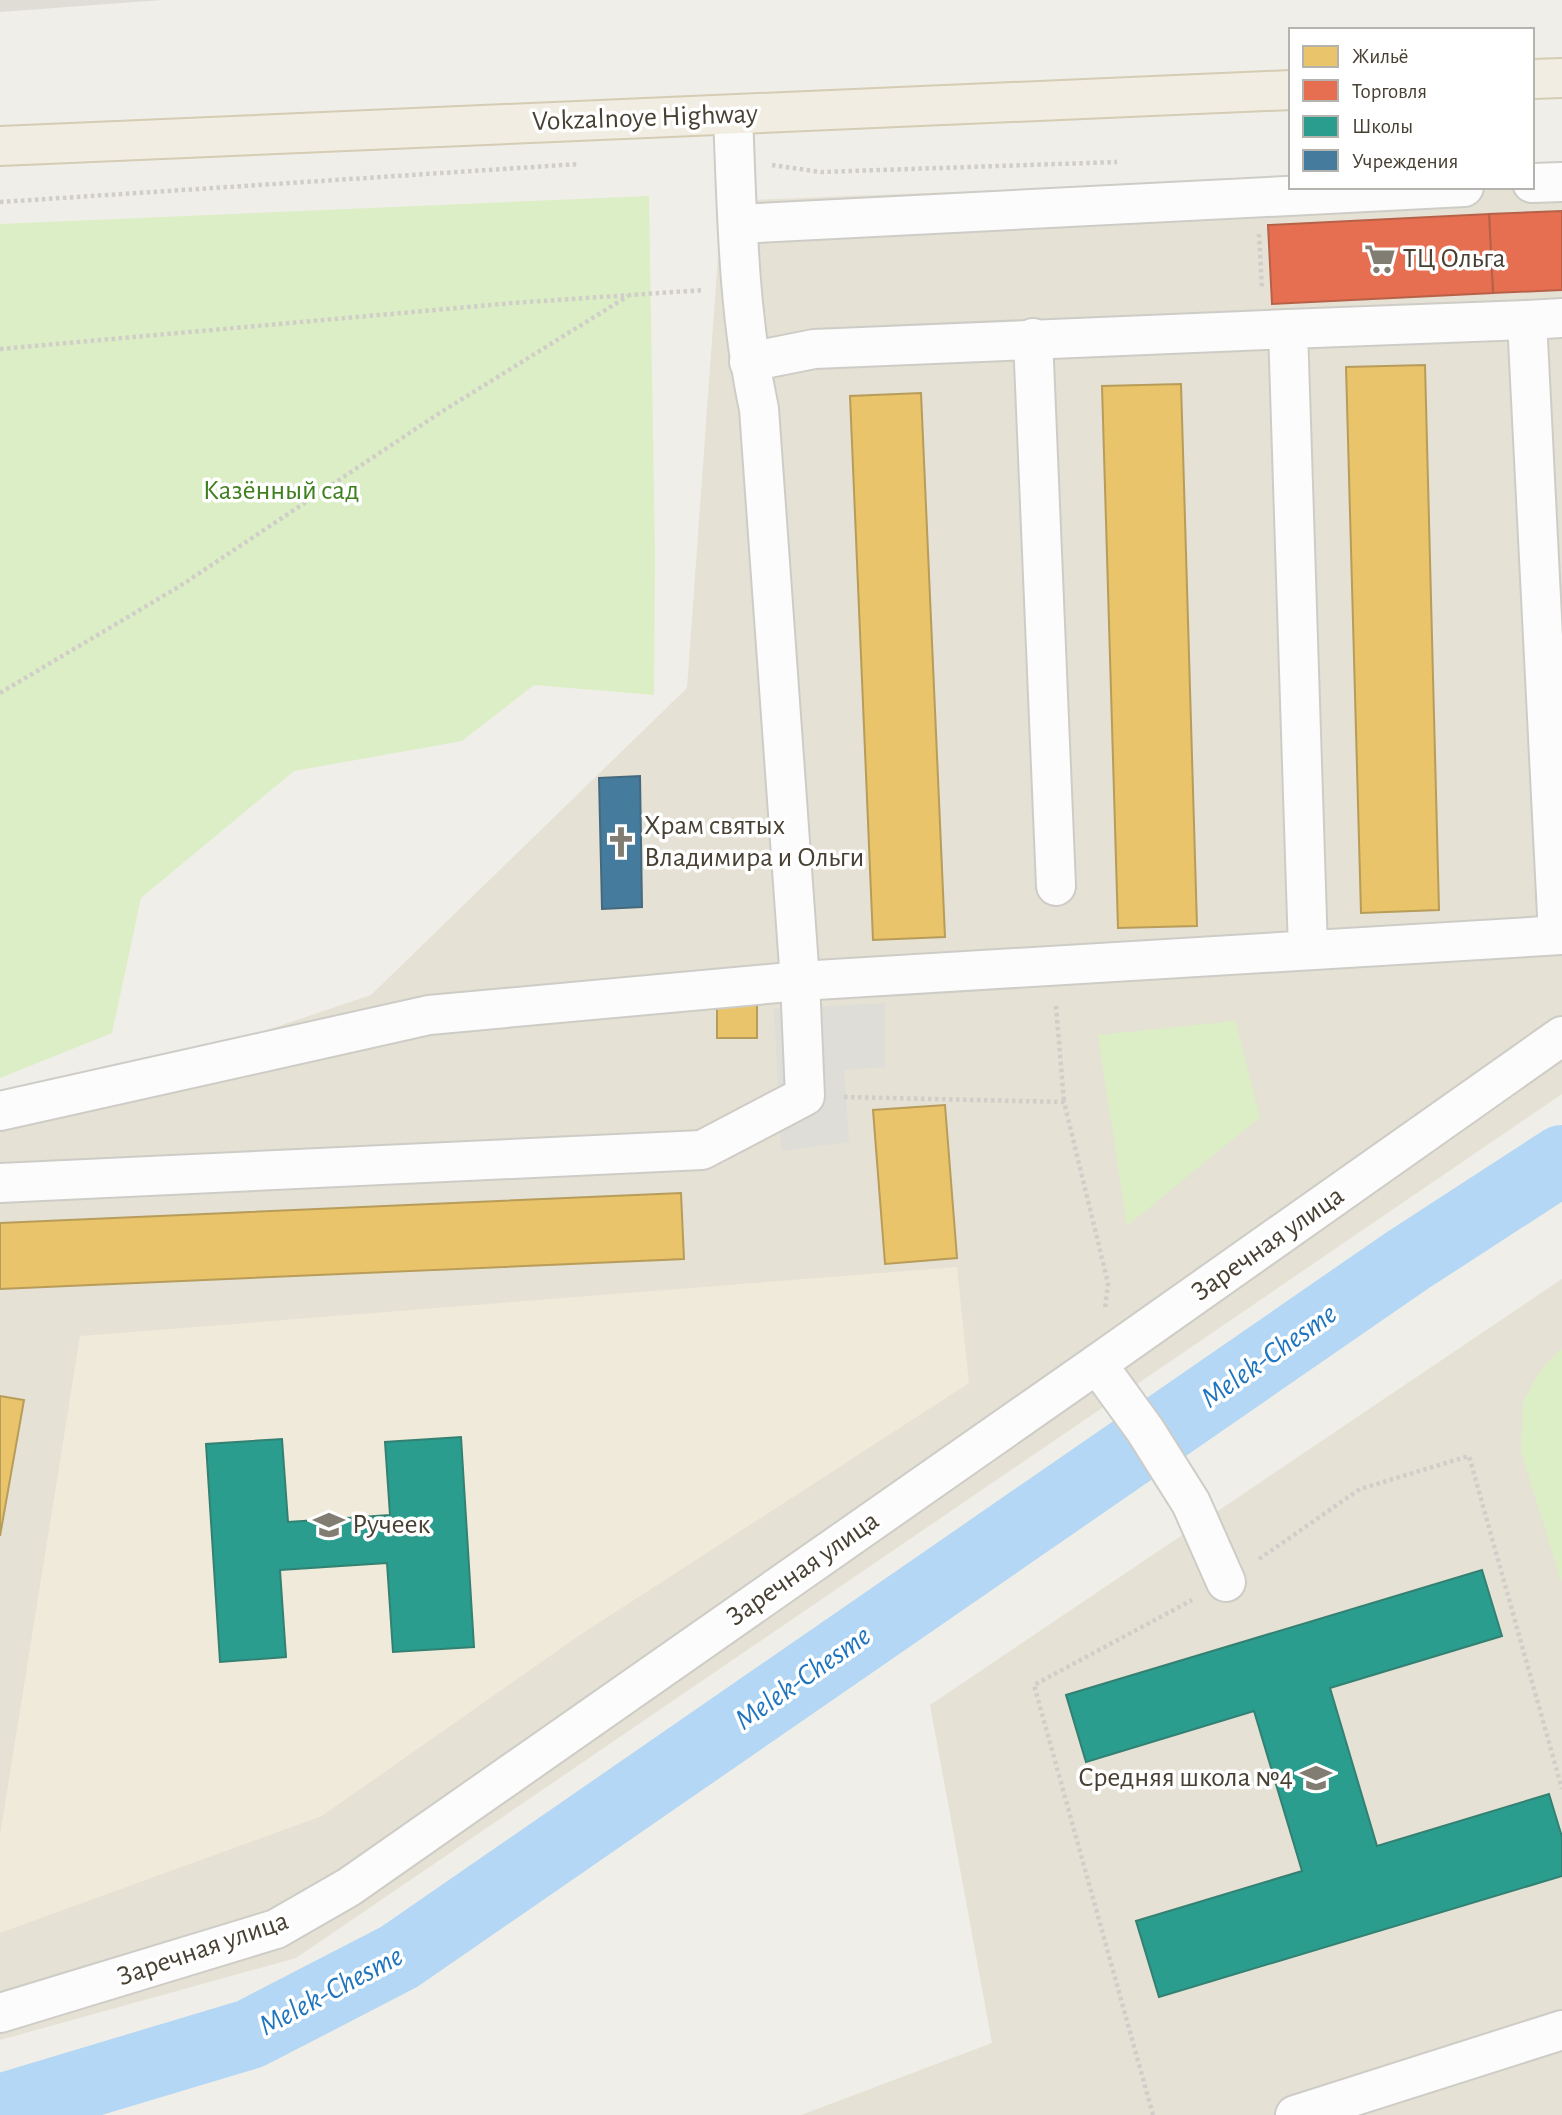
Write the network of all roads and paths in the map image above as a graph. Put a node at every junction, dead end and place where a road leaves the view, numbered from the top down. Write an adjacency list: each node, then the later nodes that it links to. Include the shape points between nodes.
1 (1562, 78): 2 (main road)
2 (1534, 79)
3 (1289, 90): 4 (main road, Vokzalnoye Highway)
4 (733, 114): 5 (main road, Vokzalnoye Highway); 6 (street)
5 (0, 146)
6 (735, 160): 7 (path, via 821,172); 14 (street)
7 (1125, 162)
8 (581, 163): 13 (path)
9 (1562, 182): 10 (street)
10 (1534, 183)
11 (1427, 189): 12 (street)
12 (1258, 198): 14 (street); 16 (path)
13 (0, 202)
14 (738, 224): 15 (street)
15 (740, 288): 17 (path); 22 (street)
16 (1262, 290)
17 (628, 296): 21 (path); 23 (path, via 438,414 180,586)
18 (1545, 319): 19 (street); 25 (street)
19 (1289, 330): 20 (street); 26 (street)
20 (1033, 338): 22 (street, via 814,349); 24 (street)
21 (0, 349)
22 (749, 362): 28 (street, via 759,409)
23 (0, 693)
24 (1056, 886)
25 (1560, 935): 26 (street)
26 (1308, 950): 27 (street)
27 (1053, 964): 28 (street); 31 (path)
28 (800, 981): 30 (street); 32 (street, via 429,1015)
29 (1562, 1036): 34 (street, Заречная улица)
30 (805, 1096): 31 (path); 33 (street, via 702,1150)
31 (1064, 1102): 34 (path, via 1108,1283)
32 (0, 1111)
33 (0, 1183)
34 (1097, 1364): 35 (street, via 1191,1503); 37 (street, Заречная улица, via 309,1911 246,1939)
35 (1226, 1582): 36 (path, via 1360,1489 1469,1456); 39 (path, via 1034,1685)
36 (1562, 1789)
37 (0, 2013)
38 (1562, 2030): 40 (street)
39 (1153, 2115)
40 (1295, 2115)

